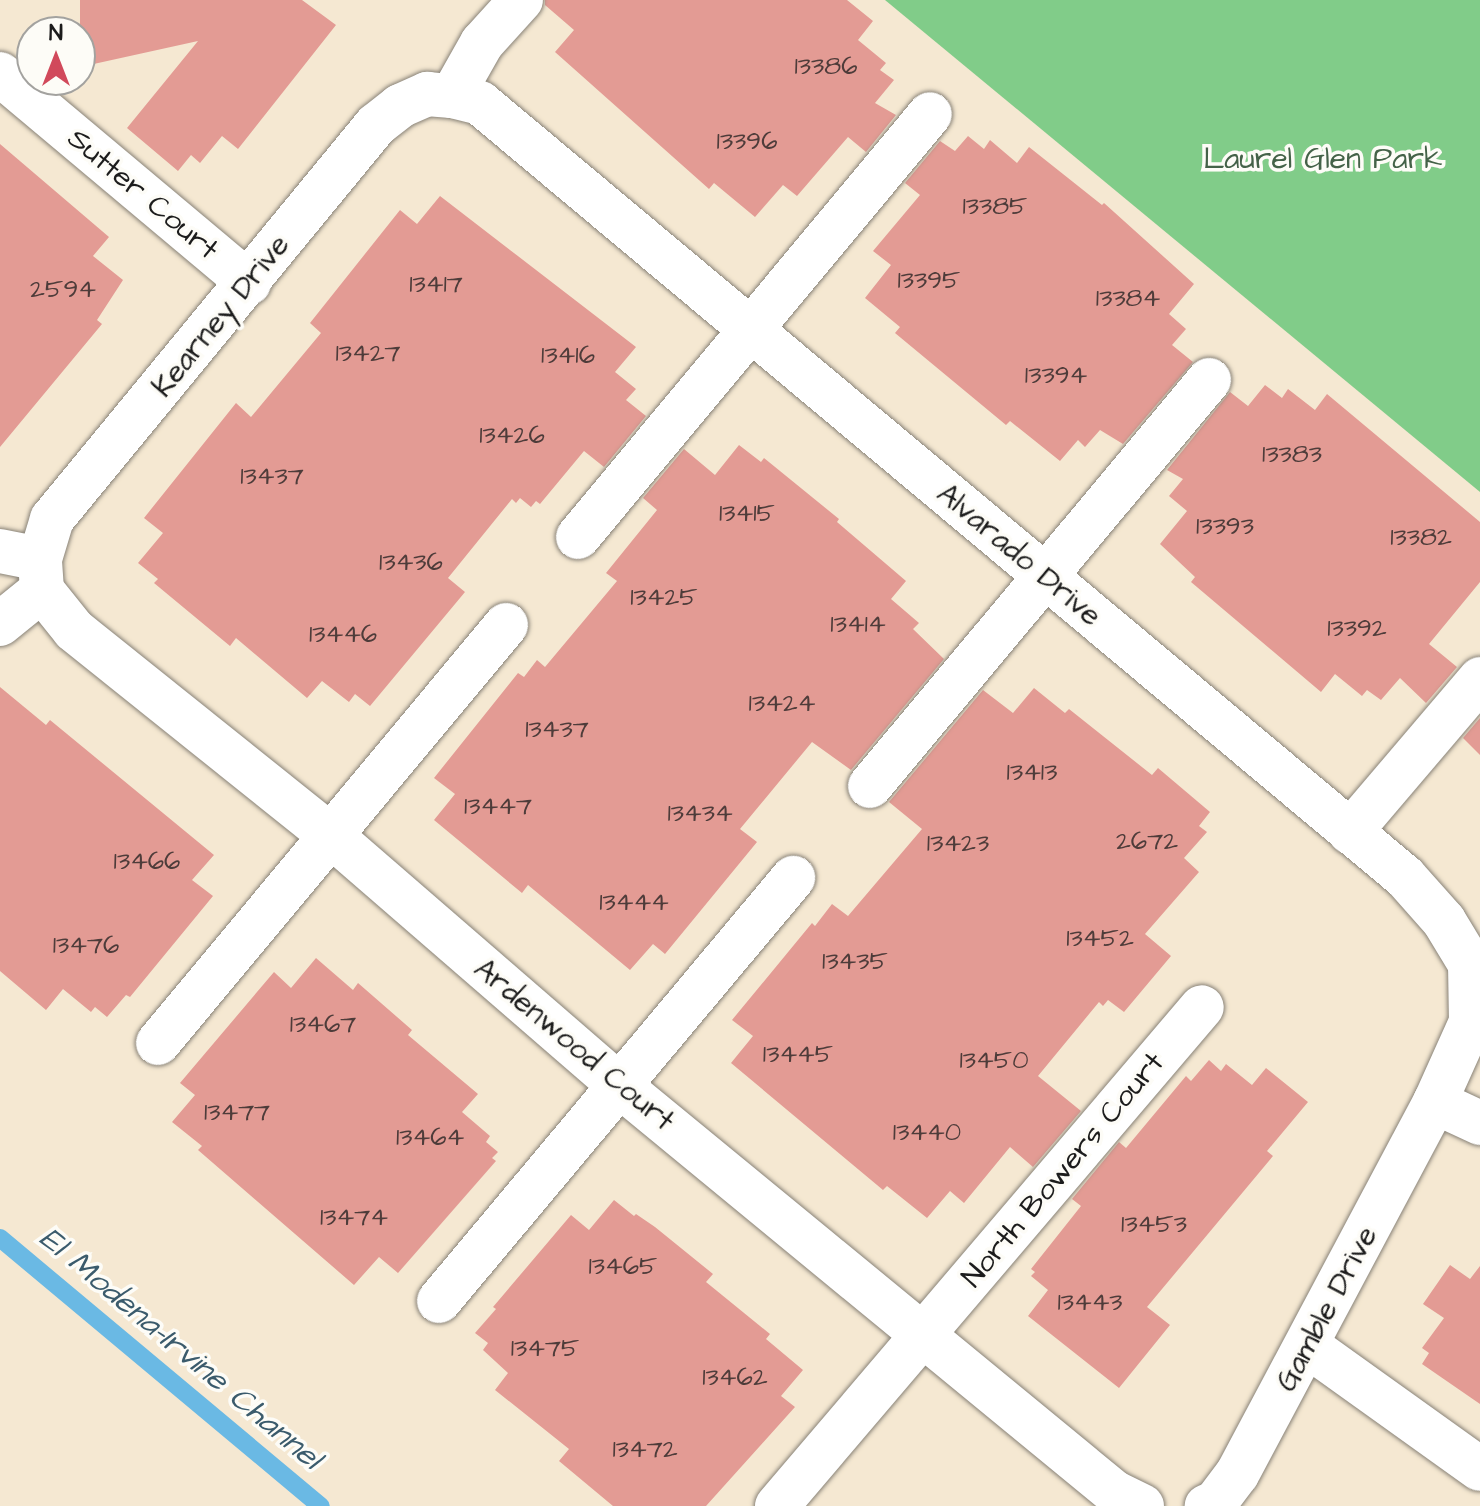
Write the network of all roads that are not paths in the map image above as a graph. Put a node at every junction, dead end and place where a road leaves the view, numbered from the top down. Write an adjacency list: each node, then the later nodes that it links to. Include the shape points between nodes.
1 (521, 0): 3 (street)
2 (0, 74): 5 (street, Sutter Court)
3 (440, 95): 5 (street, Kearney Drive, via 400,106 376,125); 6 (street, Alvarado Drive, via 480,103)
4 (930, 114): 6 (street)
5 (249, 283): 9 (street, Kearney Drive, via 52,519)
6 (749, 331): 8 (street); 10 (street, Alvarado Drive)
7 (1209, 380): 10 (street)
8 (578, 537)
9 (27, 567): 11 (street); 16 (street, Ardenwood Court, via 74,630)
10 (1046, 576): 14 (street); 15 (street, Alvarado Drive)
11 (0, 624)
12 (506, 625): 16 (street)
13 (1480, 679): 15 (street)
14 (870, 786)
15 (1350, 832): 18 (street, Alvarado Drive, via 1405,877)
16 (331, 836): 20 (street); 21 (street, Ardenwood Court)
17 (793, 878): 21 (street)
18 (1475, 964): 22 (street, Alvarado Drive, via 1471,1022)
19 (1202, 1007): 25 (street, North Bowers Court)
20 (158, 1043)
21 (620, 1086): 24 (street); 25 (street, Ardenwood Court)
22 (1435, 1102): 23 (street); 26 (street, Gamble Drive)
23 (1480, 1123)
24 (439, 1301)
25 (924, 1333): 28 (street, North Bowers Court); 29 (street, Ardenwood Court, via 1115,1493)
26 (1308, 1346): 27 (street); 30 (street, Gamble Drive, via 1237,1474)
27 (1480, 1469)
28 (777, 1506)
29 (1142, 1506)
30 (1207, 1506)

